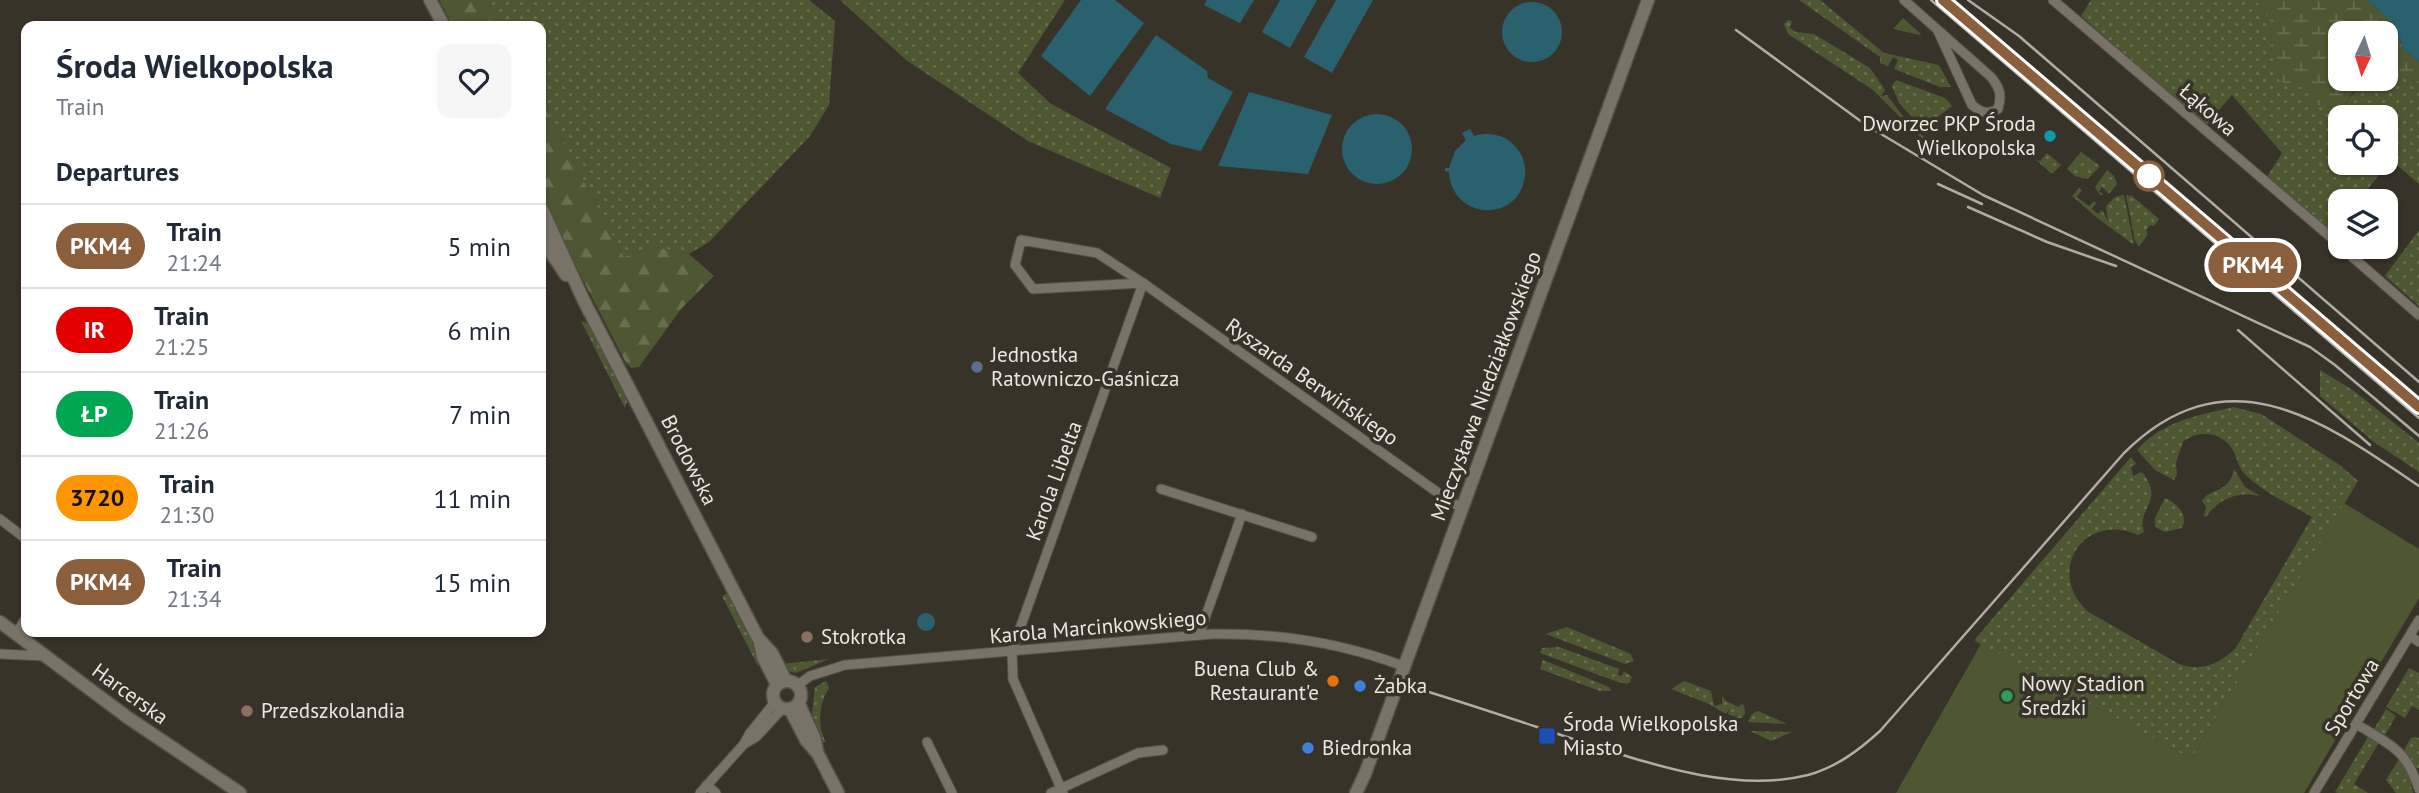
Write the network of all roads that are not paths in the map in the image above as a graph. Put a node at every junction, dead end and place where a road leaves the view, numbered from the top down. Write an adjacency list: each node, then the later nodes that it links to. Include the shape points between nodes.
1 (430, 0): 5 (street)
2 (1648, 0): 15 (street, Mieczysława Niedziałkowskiego)
3 (1904, 0): 6 (street)
4 (2053, 0): 8 (street, Łąkowa)
5 (441, 21)
6 (1938, 31): 6 (street, via 1972,105 1981,113 1998,109 1999,87)
7 (546, 217): 12 (street, Brodowska)
8 (2328, 235)
9 (546, 243): 12 (street, Brodowska)
10 (2356, 259): 13 (street, Łąkowa)
11 (1143, 283): 11 (street, Ryszarda Berwińskiego, via 1097,253 1021,240 1015,265 1033,289); 15 (street, Ryszarda Berwińskiego); 27 (street, Karola Libelta)
12 (584, 301): 31 (street, Brodowska, via 758,638 772,653)
13 (2419, 315)
14 (1161, 489): 16 (street)
15 (1462, 508): 30 (street, Mieczysława Niedziałkowskiego)
16 (1242, 514): 19 (street); 24 (street)
17 (0, 519): 18 (street)
18 (21, 535)
19 (1312, 537)
20 (2419, 620): 25 (street, Sportowa)
21 (0, 622): 23 (street, Harcerska)
22 (21, 626): 23 (street)
23 (16, 634): 29 (street, Harcerska)
24 (1199, 635): 27 (street, Karola Marcinkowskiego); 30 (street, Karola Marcinkowskiego, via 1301,639)
25 (2410, 636): 26 (street); 33 (street, Sportowa)
26 (2419, 642)
27 (1012, 651): 31 (street, Karola Marcinkowskiego, via 834,667); 38 (street, via 1013,679)
28 (0, 654): 29 (street)
29 (45, 656): 40 (street, Harcerska)
30 (1403, 666): 39 (street, Mieczysława Niedziałkowskiego)
31 (787, 683): 32 (street, via 773,697); 32 (street, via 801,691)
32 (787, 706): 36 (street, via 750,733); 42 (street, via 814,737)
33 (2356, 724): 37 (street, via 2400,752); 45 (street, Sportowa)
34 (927, 741): 43 (street)
35 (1163, 750): 38 (street, via 1138,753)
36 (704, 789): 41 (street)
37 (2419, 789)
38 (1062, 791): 44 (street)
39 (1359, 791)
40 (240, 793)
41 (716, 793)
42 (838, 793)
43 (952, 793)
44 (1051, 793)
45 (2314, 793)

